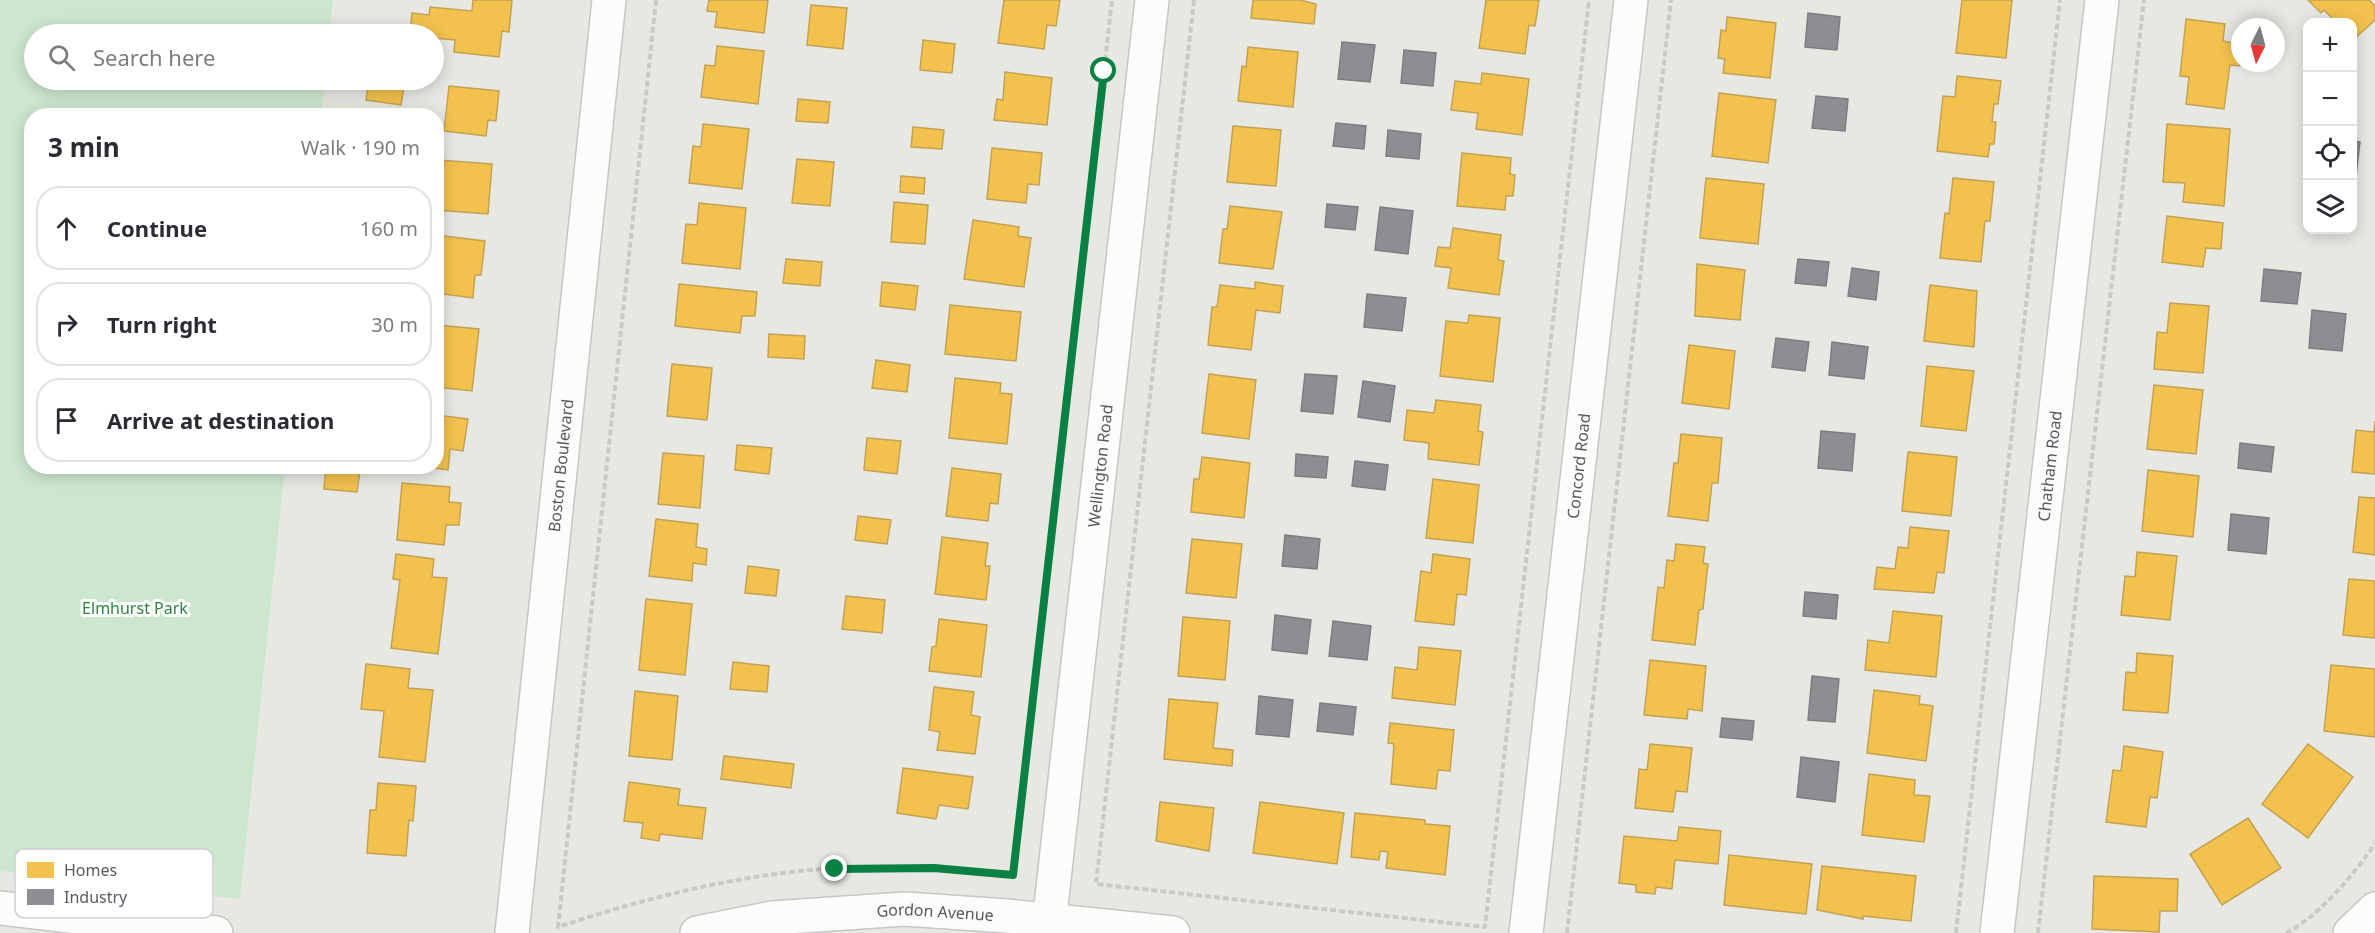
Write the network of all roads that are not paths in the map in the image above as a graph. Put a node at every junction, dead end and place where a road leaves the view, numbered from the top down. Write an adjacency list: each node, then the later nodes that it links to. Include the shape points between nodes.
1 (609, 0): 11 (street, Boston Boulevard)
2 (1152, 0): 9 (street, Wellington Road)
3 (1631, 0): 14 (street, Concord Road)
4 (2102, 0): 15 (street, Chatham Road)
5 (0, 908): 7 (street)
6 (2375, 909): 16 (street)
7 (15, 910)
8 (86, 918): 10 (street)
9 (1049, 926): 12 (street, Gordon Avenue, via 906,909 772,918); 13 (street, Gordon Avenue)
10 (216, 933)
11 (512, 933)
12 (697, 933)
13 (1173, 933)
14 (1526, 933)
15 (1997, 933)
16 (2350, 933)

